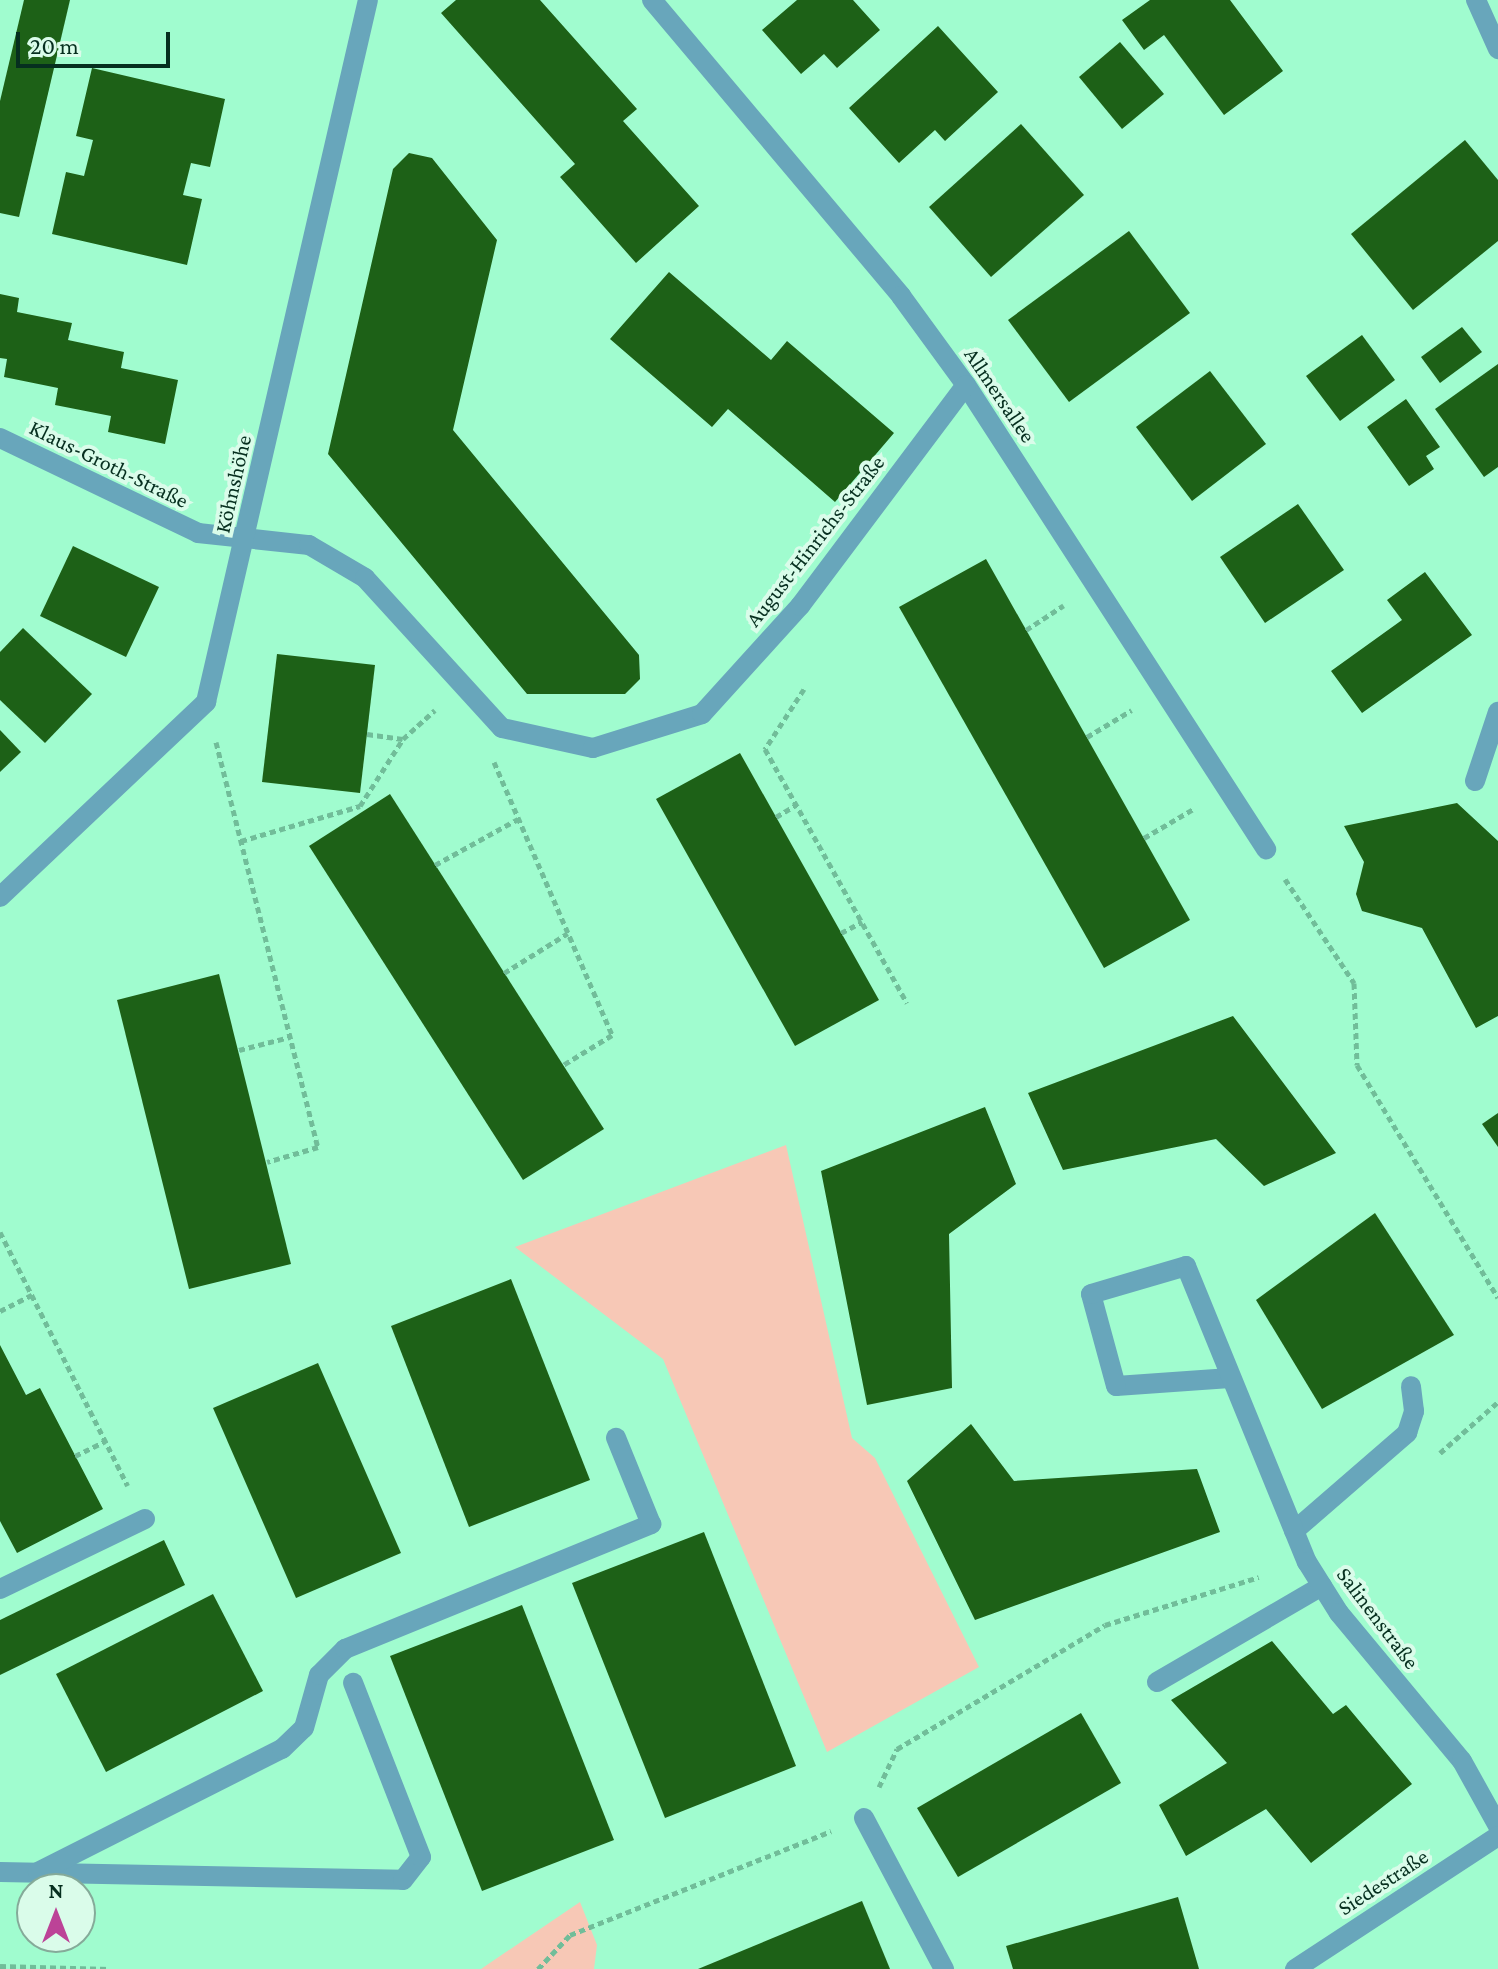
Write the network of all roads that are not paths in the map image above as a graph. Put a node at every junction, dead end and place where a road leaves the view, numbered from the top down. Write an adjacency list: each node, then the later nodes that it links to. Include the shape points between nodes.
1 (368, 0): 7 (street, Köhnshöhe)
2 (652, 0): 5 (street, Allmersallee, via 901,296)
3 (1476, 0): 4 (street)
4 (1498, 49)
5 (966, 385): 7 (street, August-Hinrichs-Straße, via 800,606 702,714 593,748 502,728 365,578 309,545); 10 (street, Allmersallee)
6 (0, 438): 7 (street, Klaus-Groth-Straße, via 198,533)
7 (246, 538): 11 (street, Köhnshöhe, via 206,702)
8 (1498, 712): 9 (street)
9 (1475, 781)
10 (1266, 849)
11 (0, 897)
12 (1230, 1378): 12 (street, Salinenstraße, via 1186,1266 1091,1294 1116,1386); 16 (street, Salinenstraße)
13 (1411, 1386): 16 (street, via 1414,1411 1407,1433)
14 (616, 1438): 25 (street, via 651,1524 345,1649 319,1675 304,1728 282,1749)
15 (145, 1519): 18 (street)
16 (1294, 1531): 17 (street, Salinenstraße)
17 (1322, 1586): 19 (street); 22 (street, Salinenstraße, via 1462,1761)
18 (0, 1589)
19 (1157, 1682)
20 (353, 1683): 25 (street, via 421,1857 403,1880)
21 (864, 1818): 26 (street)
22 (1498, 1826)
23 (1498, 1836): 27 (street, Siedestraße)
24 (0, 1872): 25 (street)
25 (38, 1872)
26 (944, 1969)
27 (1295, 1969)

